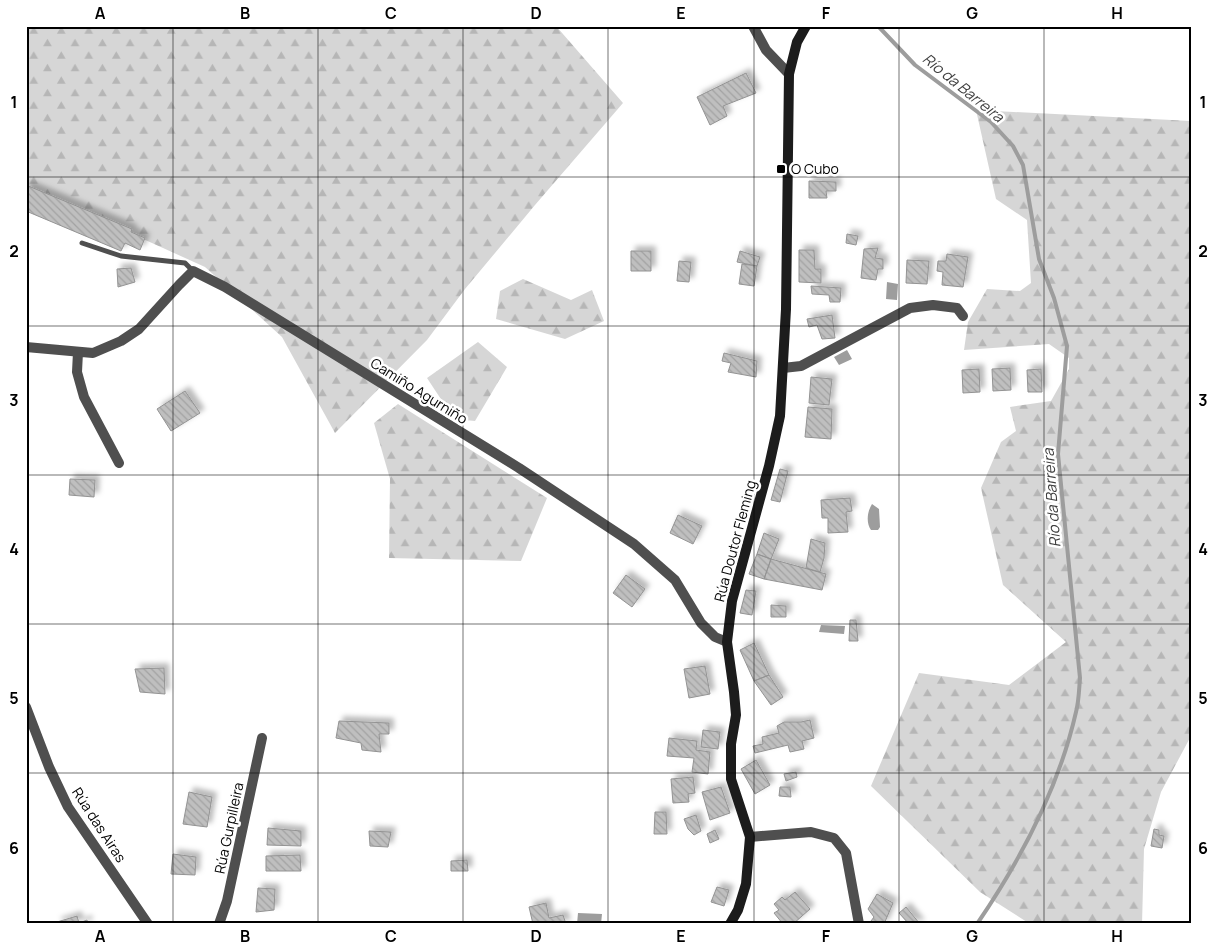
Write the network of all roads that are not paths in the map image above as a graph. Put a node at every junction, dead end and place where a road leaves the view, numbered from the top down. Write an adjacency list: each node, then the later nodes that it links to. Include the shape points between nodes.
1 (753, 26): 3 (street, via 766,50)
2 (806, 26): 3 (main road, Rúa Doutor Fleming, via 797,42)
3 (789, 74): 9 (main road, Rúa Doutor Fleming)
4 (82, 243): 5 (lane, via 121,256 185,263)
5 (194, 271): 8 (street, via 140,329 93,352); 11 (street, Camiño Agurniño, via 519,468 634,544 675,580 715,638)
6 (963, 316): 9 (street, via 957,308 933,305 910,308 801,366)
7 (26, 347): 8 (street)
8 (78, 352): 10 (street, via 77,372 84,397)
9 (783, 368): 11 (main road, Rúa Doutor Fleming, via 780,416 732,601)
10 (119, 463)
11 (727, 642): 14 (main road, Rúa Doutor Fleming, via 736,715 731,744 731,779)
12 (26, 707): 15 (street, Rúa das Airas, via 68,807)
13 (262, 738): 16 (street, Rúa Gurpilleira, via 227,901)
14 (750, 837): 17 (main road, Rúa Doutor Fleming, via 746,884); 18 (street, via 811,832 834,838 846,852)
15 (148, 924)
16 (219, 924)
17 (730, 924)
18 (859, 924)

